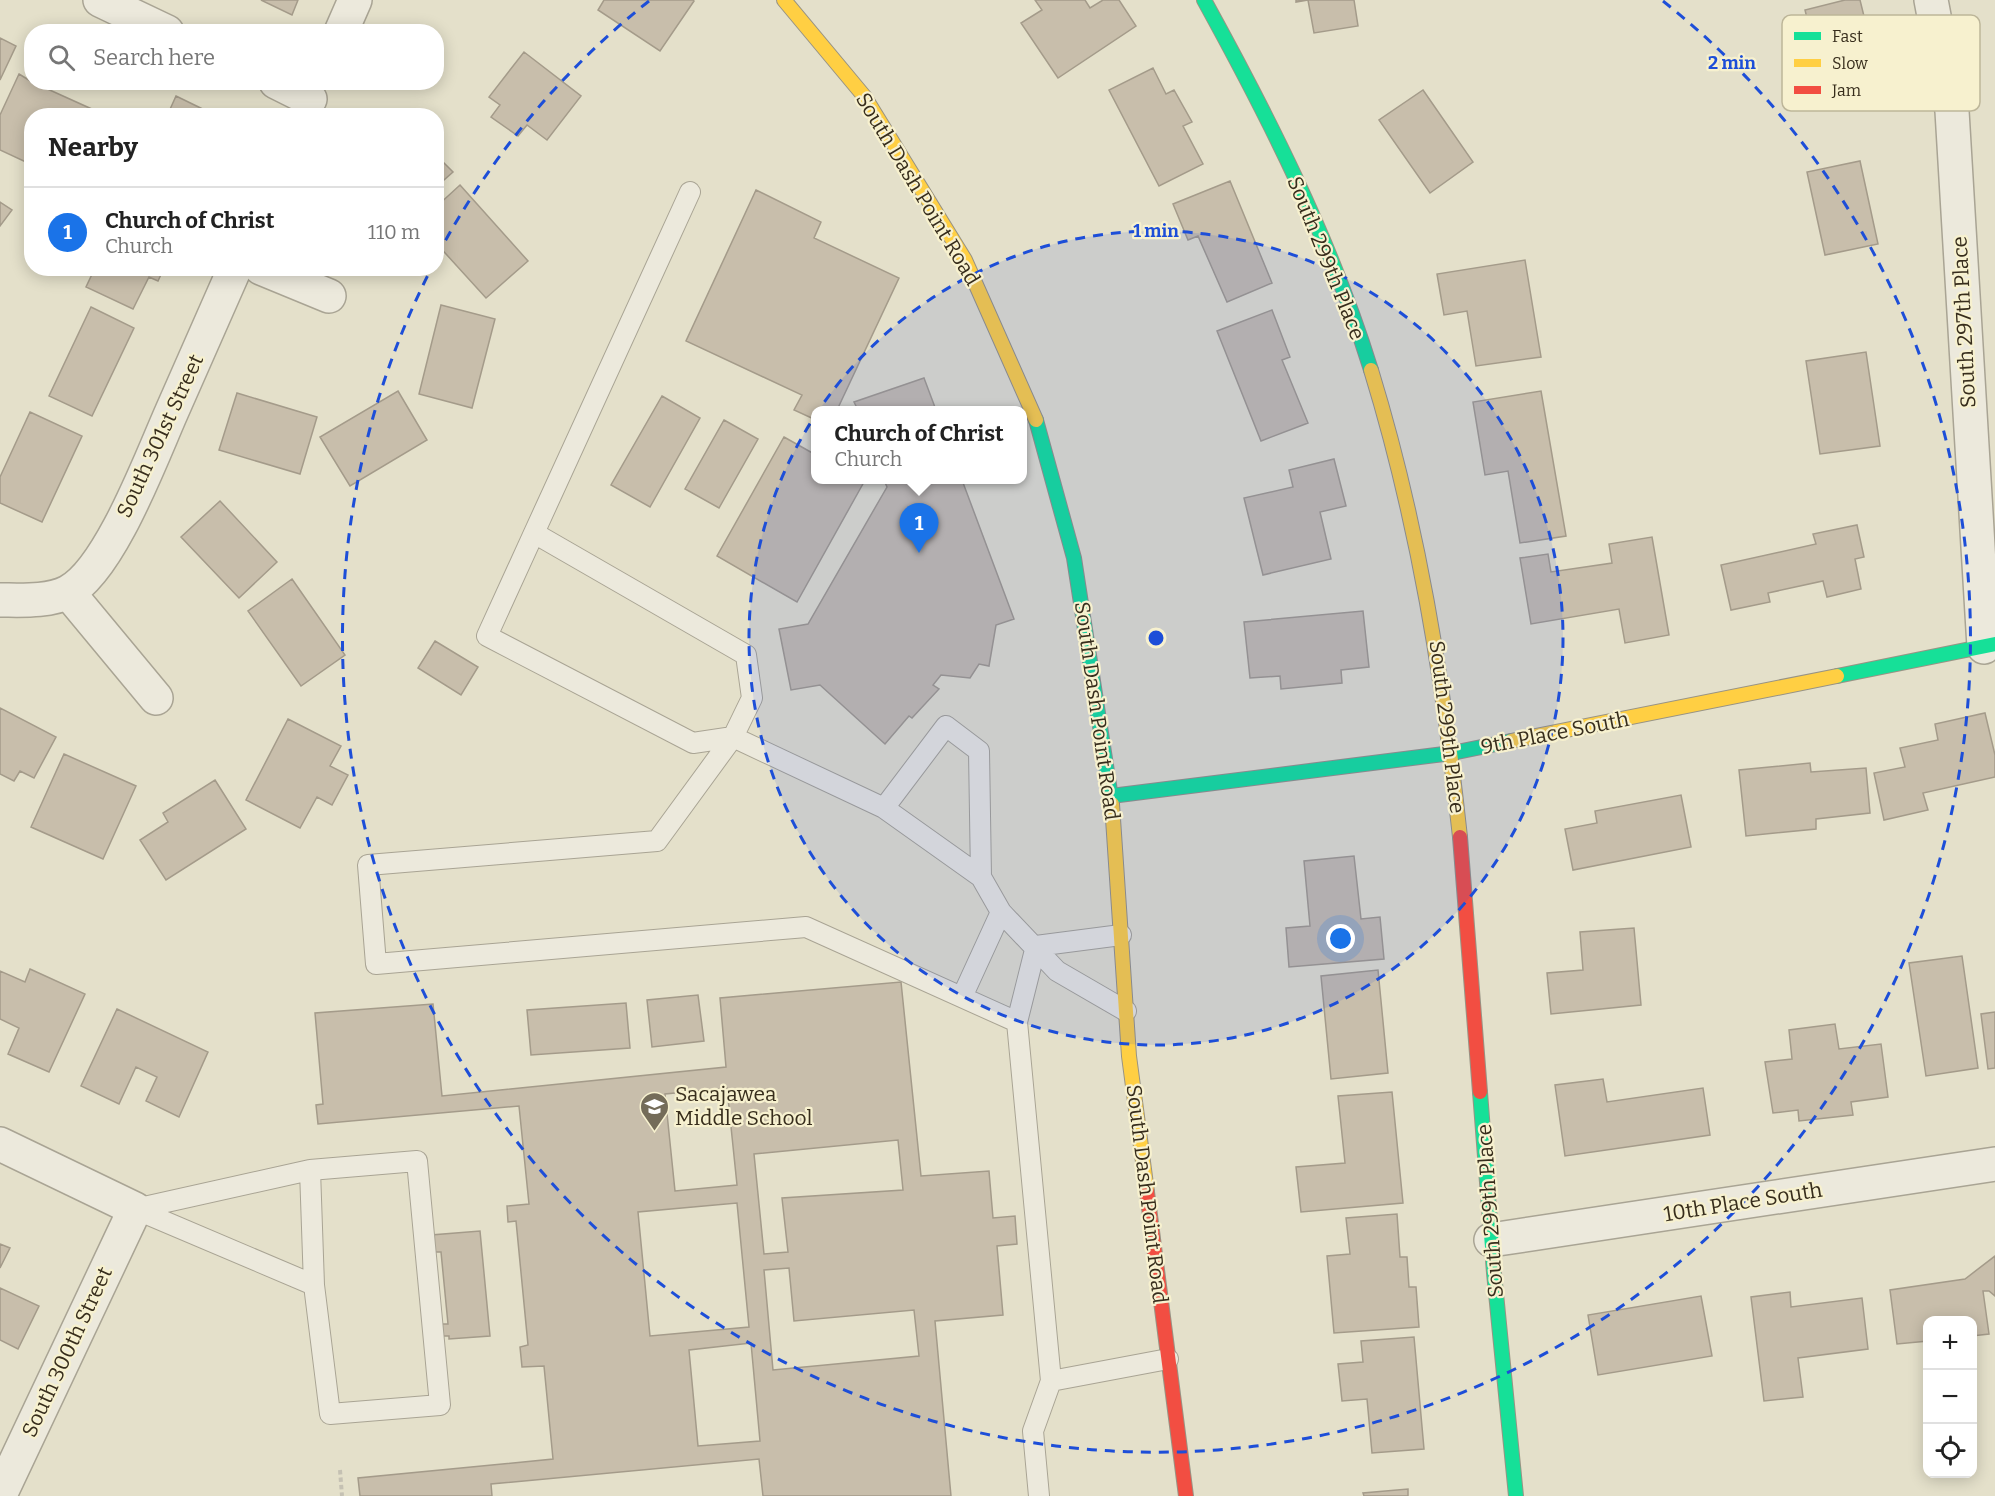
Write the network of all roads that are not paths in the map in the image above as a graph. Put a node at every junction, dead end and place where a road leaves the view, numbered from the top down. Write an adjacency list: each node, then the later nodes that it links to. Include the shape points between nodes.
1 (100, 0): 7 (street)
2 (355, 0): 8 (street)
3 (784, 0): 23 (street, South Dash Point Road, via 864,96 965,260 1032,407 1074,558)
4 (1204, 0): 22 (street, South 299th Place, via 1300,190 1340,285 1373,379 1405,491 1425,582)
5 (1931, 0): 6 (street, South 297th Place)
6 (1934, 15)
7 (150, 24)
8 (344, 24)
9 (292, 90): 10 (street)
10 (310, 99)
11 (1952, 111): 19 (street, South 297th Place)
12 (690, 192): 16 (lane)
13 (231, 276): 17 (street, South 301st Street, via 110,543 91,572)
14 (280, 276): 15 (street)
15 (329, 296)
16 (534, 533): 21 (lane, via 746,655 752,698); 21 (lane, via 487,636 693,742)
17 (68, 592): 18 (street, via 34,600); 20 (street)
18 (0, 600)
19 (1989, 645): 22 (street, 9th Place South)
20 (156, 698)
21 (733, 737): 24 (lane); 29 (lane, via 657,841 368,865 376,964 806,927)
22 (1452, 753): 23 (street, 9th Place South); 36 (street, South 299th Place)
23 (1111, 796): 27 (street, South Dash Point Road)
24 (884, 808): 25 (lane); 25 (lane, via 946,726 979,752)
25 (981, 877): 26 (lane)
26 (1001, 912): 28 (lane); 29 (lane)
27 (1121, 935): 28 (lane); 30 (street, South Dash Point Road)
28 (1036, 946): 30 (lane, via 1057,971); 31 (lane)
29 (962, 997): 31 (lane)
30 (1126, 1011): 38 (street, South Dash Point Road)
31 (1017, 1022): 39 (lane)
32 (0, 1144): 35 (street)
33 (1995, 1164): 36 (street, 10th Place South)
34 (310, 1170): 35 (lane); 37 (lane); 37 (lane, via 417,1161 440,1405 330,1414)
35 (135, 1209): 37 (lane); 40 (street, South 300th Street)
36 (1491, 1240): 43 (street, South 299th Place)
37 (314, 1285)
38 (1168, 1359): 39 (lane); 42 (street, South Dash Point Road)
39 (1051, 1382): 41 (lane, via 1033,1431)
40 (0, 1495)
41 (1039, 1496)
42 (1186, 1496)
43 (1516, 1496)

